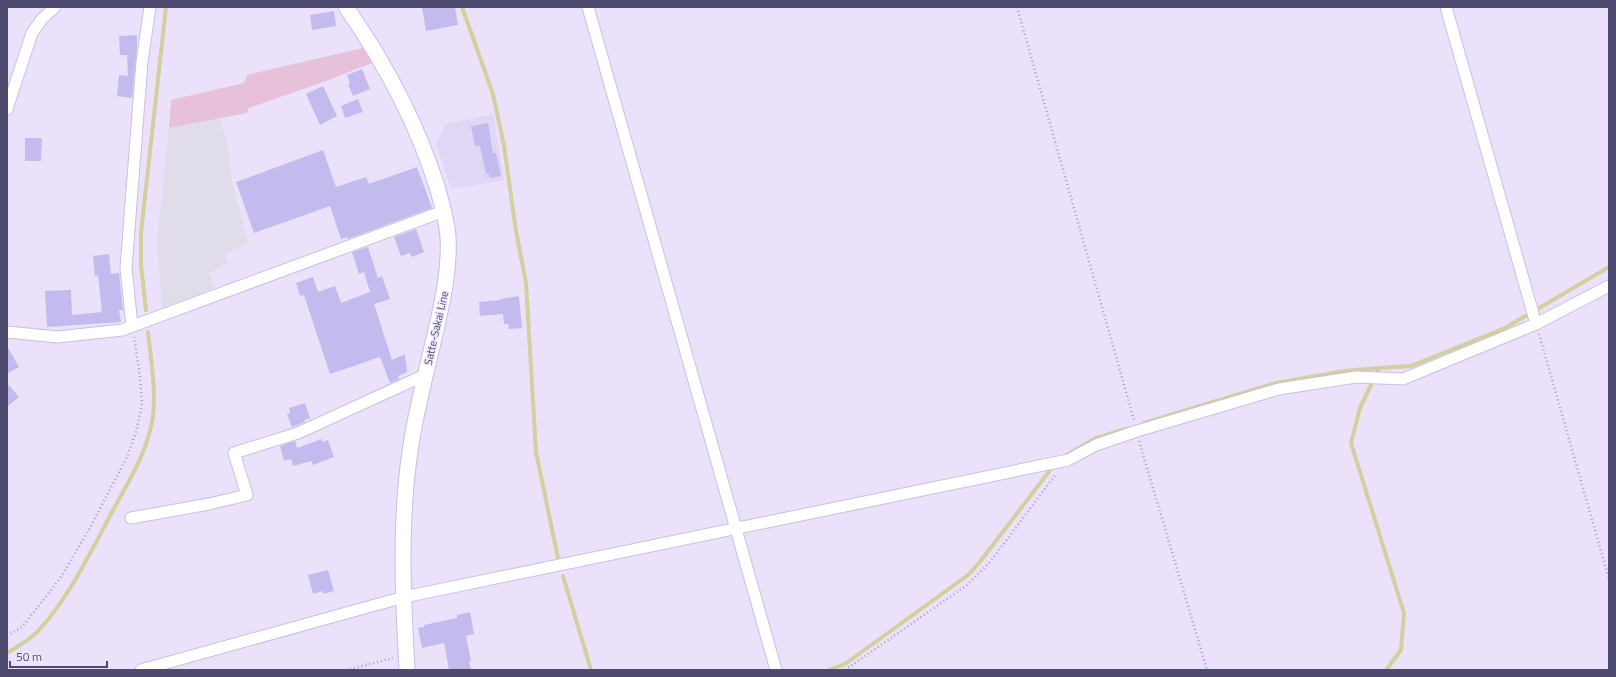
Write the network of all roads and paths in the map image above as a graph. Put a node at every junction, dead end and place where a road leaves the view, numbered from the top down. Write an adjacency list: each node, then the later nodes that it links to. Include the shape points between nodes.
1 (54, 7): 7 (street, via 32,33)
2 (150, 7): 11 (street, via 142,62 127,261)
3 (346, 7): 8 (main road, Satte-Sakai Line, via 385,70 418,135)
4 (588, 7): 17 (street)
5 (1017, 7): 14 (path)
6 (1446, 7): 10 (street)
7 (7, 108)
8 (444, 211): 11 (street); 13 (main road, Satte-Sakai Line, via 448,235 444,298)
9 (1609, 286): 10 (street)
10 (1535, 322): 14 (street, via 1403,379 1356,377 1279,389); 18 (path)
11 (132, 326): 12 (street, via 122,330 58,337); 20 (path, via 142,404 136,432 126,457 91,526 62,574 22,627)
12 (7, 332)
13 (425, 375): 16 (street, via 298,433 234,453 247,495); 19 (main road, Satte-Sakai Line, via 407,475 404,515)
14 (1137, 431): 15 (street, via 1096,445); 26 (path)
15 (1068, 460): 17 (street); 25 (path, via 991,561 967,585)
16 (131, 518)
17 (736, 528): 19 (street); 24 (street)
18 (1609, 579)
19 (404, 598): 21 (main road, Satte-Sakai Line); 22 (street)
20 (7, 636)
21 (408, 666): 23 (path)
22 (141, 670)
23 (346, 670)
24 (776, 670)
25 (845, 670)
26 (1207, 670)

